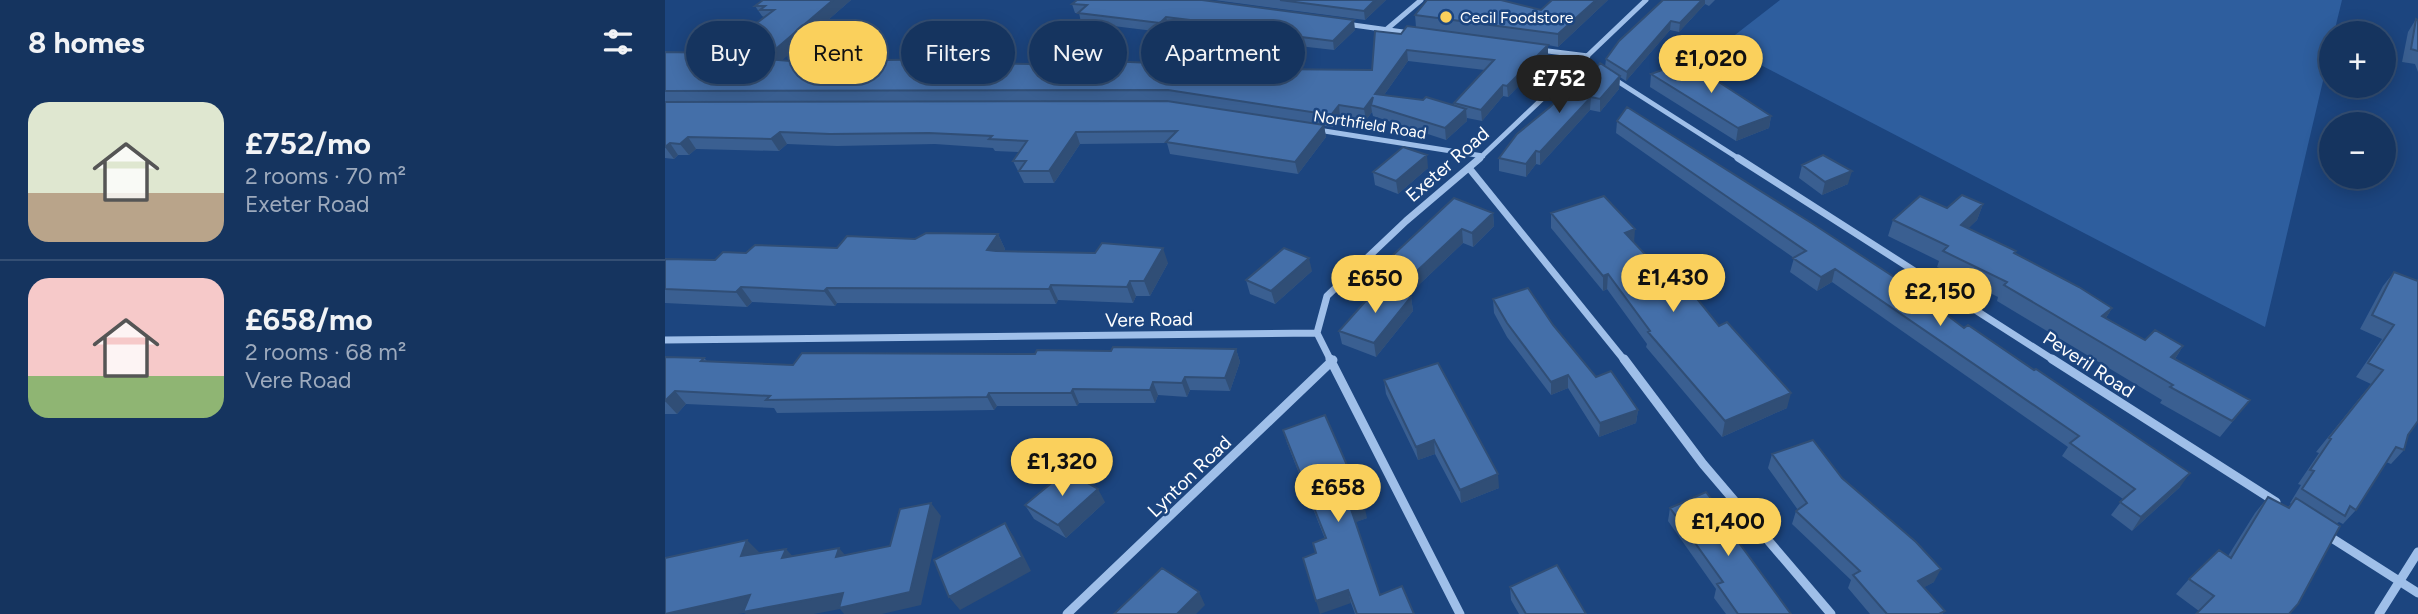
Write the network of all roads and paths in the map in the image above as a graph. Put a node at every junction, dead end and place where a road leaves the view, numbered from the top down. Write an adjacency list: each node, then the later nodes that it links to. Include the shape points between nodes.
1 (1420, 0): 4 (street)
2 (1646, 0): 7 (street, Exeter Road)
3 (1332, 22): 4 (street)
4 (1387, 29): 5 (street)
5 (1413, 33)
6 (1533, 49): 7 (street, Peveril Road)
7 (1586, 58): 9 (street, Exeter Road); 14 (street, Peveril Road)
8 (1307, 128): 9 (street, Northfield Road)
9 (1483, 156): 10 (street, Exeter Road)
10 (1469, 168): 11 (street, Exeter Road, via 1327,296); 21 (street, via 1703,464)
11 (1317, 333): 12 (street, Vere Road); 13 (street)
12 (665, 340)
13 (1333, 360): 19 (street, Lynton Road); 20 (street)
14 (2283, 507)
15 (2318, 530): 17 (street)
16 (2418, 552): 17 (street)
17 (2400, 582): 18 (street); 22 (street)
18 (2418, 593)
19 (1067, 614)
20 (1460, 614)
21 (1831, 614)
22 (2379, 614)

